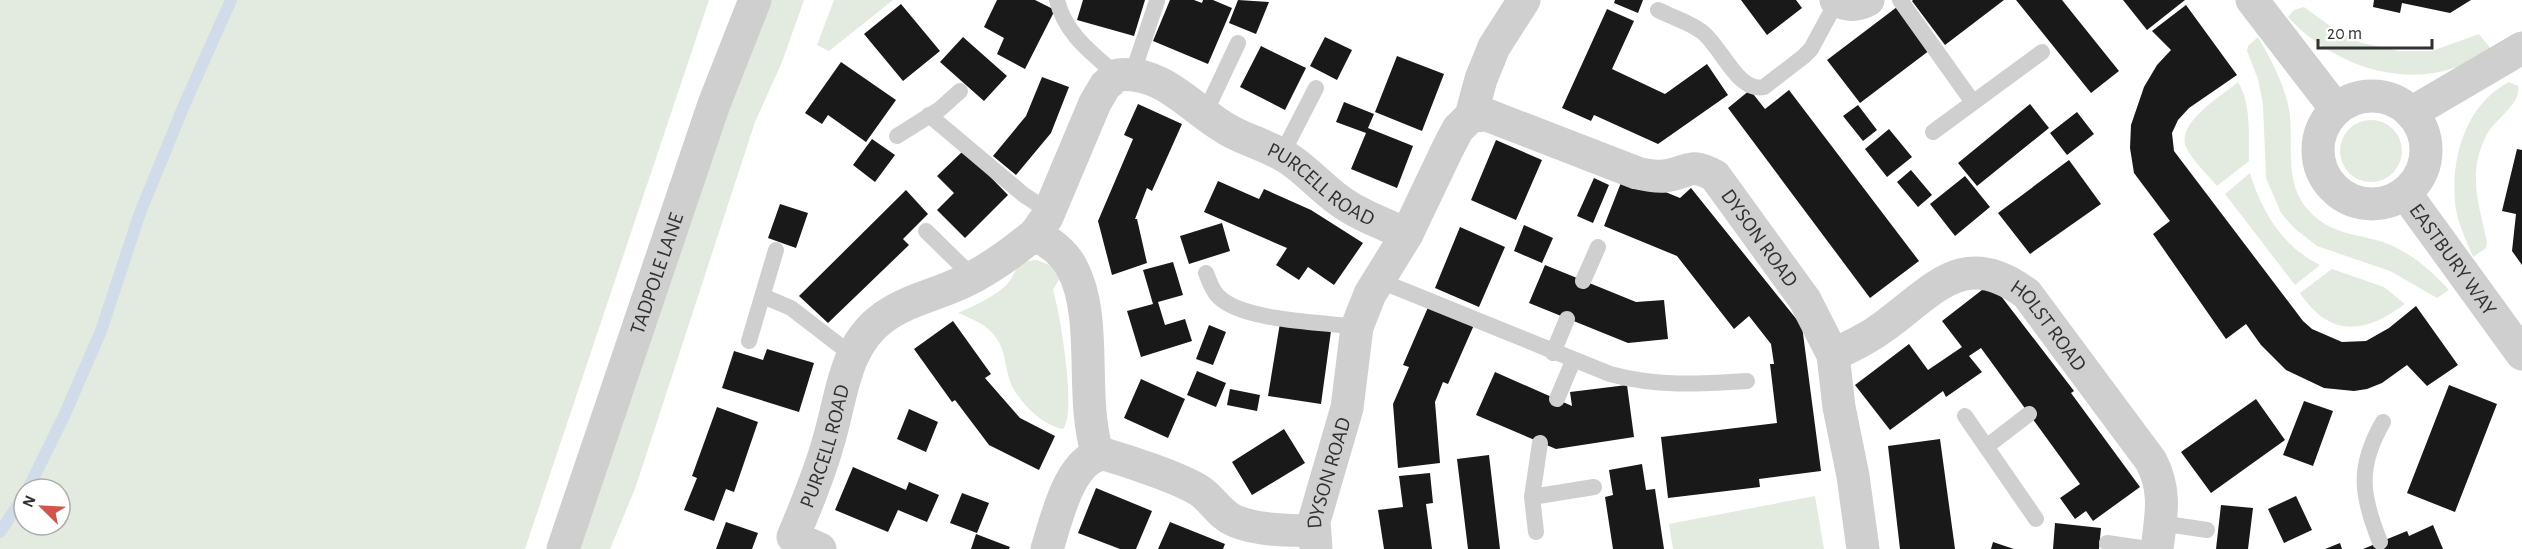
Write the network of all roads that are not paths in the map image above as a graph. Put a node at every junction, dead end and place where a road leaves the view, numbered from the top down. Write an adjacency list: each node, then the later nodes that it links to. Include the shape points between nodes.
1 (755, 0): 62 (street, TADPOLE LANE, via 714,104)
2 (1057, 0): 13 (lane, PURCELL ROAD, via 1062,20 1073,36)
3 (1524, 0): 21 (street, via 1494,47)
4 (1837, 0): 5 (street, via 1848,5); 9 (lane, via 1822,32 1803,57 1764,87 1754,89 1700,30)
5 (1868, 0)
6 (1900, 0): 16 (lane)
7 (2252, 0): 17 (street)
8 (1157, 1): 13 (lane)
9 (1658, 10)
10 (1238, 43): 18 (lane)
11 (2522, 48): 19 (street)
12 (2042, 52): 16 (lane)
13 (1125, 75): 18 (street, PURCELL ROAD, via 1173,90); 26 (street, PURCELL ROAD, via 1105,86)
14 (1316, 88): 24 (lane)
15 (960, 91): 20 (lane)
16 (1972, 101): 22 (lane)
17 (2336, 109): 19 (street, via 2351,101 2374,97 2398,103); 25 (street, EASTBURY WAY, via 2323,130 2318,154 2330,185 2342,196 2374,205)
18 (1205, 113): 24 (street, PURCELL ROAD, via 1232,132)
19 (2411, 113): 25 (street, EASTBURY WAY, via 2422,128 2426,146 2424,164)
20 (929, 115): 23 (lane); 26 (lane, via 1024,195)
21 (1471, 116): 28 (street, via 1458,129); 42 (street, DYSON ROAD, via 1487,115 1653,177 1688,168 1714,176 1805,300)
22 (1933, 132)
23 (897, 136)
24 (1282, 154): 28 (street, PURCELL ROAD, via 1342,203)
25 (2405, 194): 40 (street, EASTBURY WAY)
26 (1042, 223): 32 (street, PURCELL ROAD, via 1006,258); 51 (street, via 1049,242 1072,267 1083,297 1089,410)
27 (926, 231): 32 (lane)
28 (1407, 234): 33 (street, DYSON ROAD)
29 (1598, 247): 34 (lane)
30 (776, 250): 35 (lane)
31 (1206, 273): 37 (lane, via 1219,298 1242,311)
32 (973, 277): 41 (street, PURCELL ROAD, via 893,311 867,332)
33 (1378, 280): 37 (street, DYSON ROAD); 39 (lane)
34 (1583, 280)
35 (763, 296): 38 (lane); 41 (lane, PURCELL ROAD, via 791,308)
36 (1567, 319): 39 (lane)
37 (1357, 327): 57 (street, DYSON ROAD, via 1347,408 1318,506)
38 (749, 341)
39 (1553, 353): 43 (lane)
40 (2522, 354)
41 (852, 355): 61 (street, PURCELL ROAD)
42 (1833, 355): 58 (street, HOLST ROAD, via 1863,342 1936,286 1963,273 1979,272 2005,279 2026,294 2077,377 2151,461 2162,492); 64 (street, DYSON ROAD)
43 (1573, 361): 44 (lane, via 1650,383); 45 (lane)
44 (1748, 381)
45 (1557, 399)
46 (2030, 414): 50 (lane)
47 (1965, 416): 50 (lane)
48 (2383, 422): 59 (lane, via 2372,441 2363,476 2369,514)
49 (1540, 443): 53 (lane)
50 (1986, 447): 54 (lane)
51 (1098, 455): 57 (street, via 1193,487 1225,516 1239,522); 63 (street, via 1084,464 1071,482)
52 (1594, 487): 53 (lane)
53 (1532, 497): 56 (lane)
54 (2036, 519)
55 (2207, 530): 58 (lane)
56 (1536, 532)
57 (1315, 540)
58 (2155, 540): 60 (lane)
59 (2380, 542)
60 (2107, 543)
61 (801, 545)
62 (563, 549)
63 (1047, 549)
64 (1863, 549)

